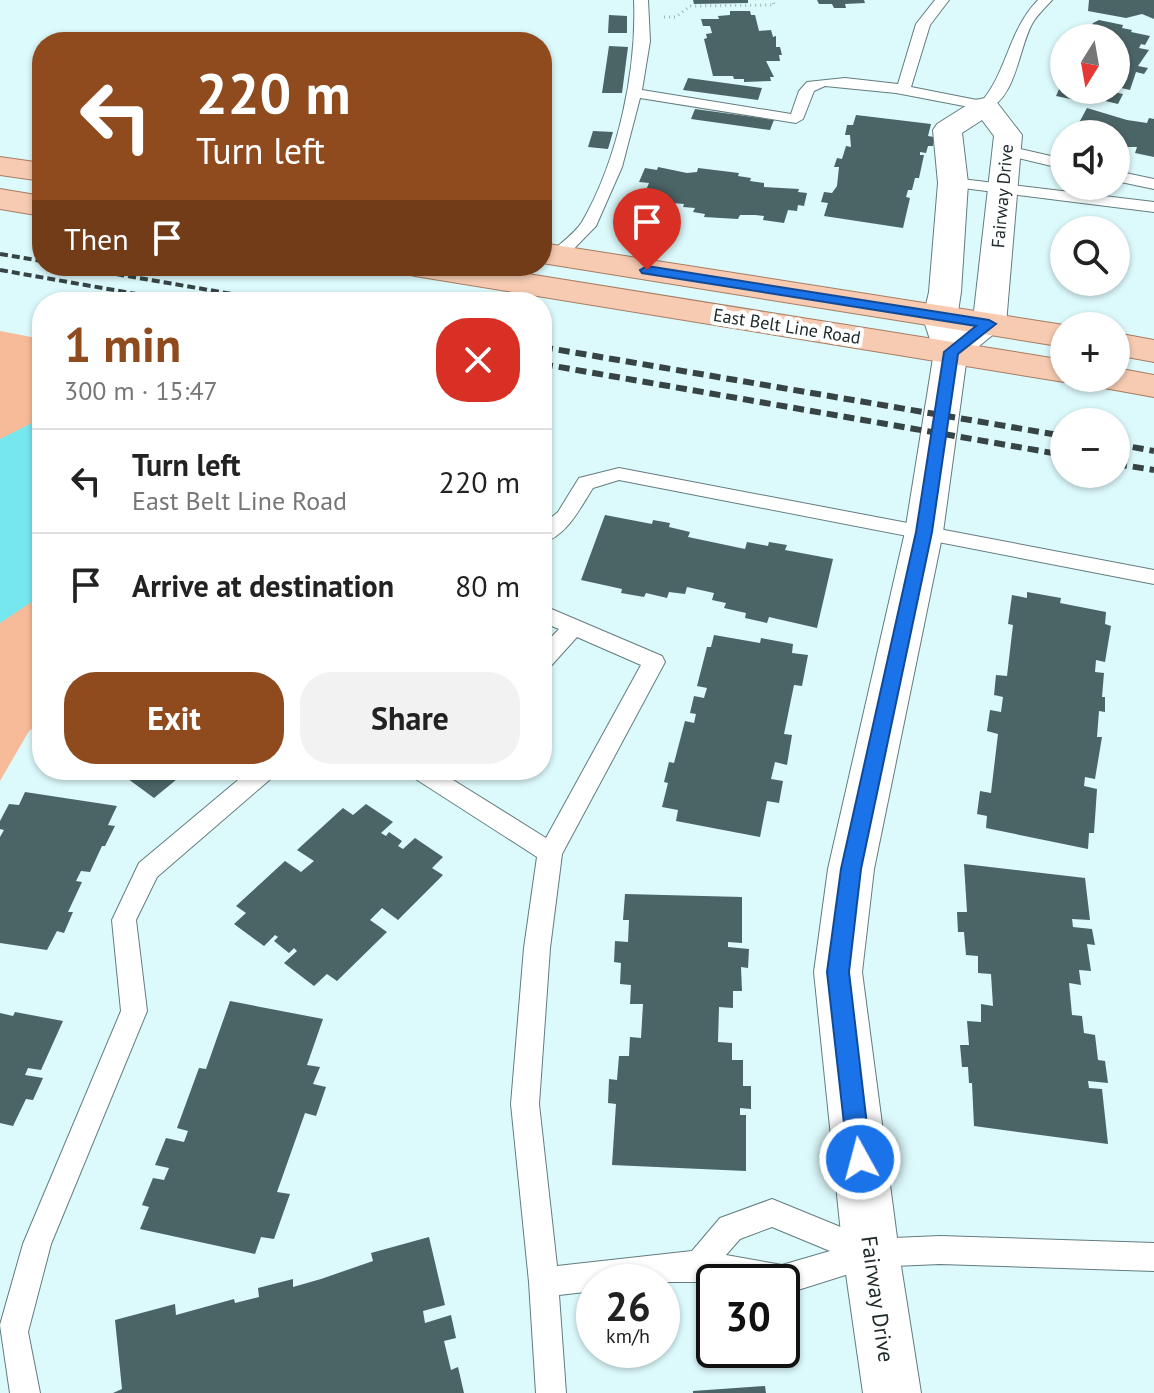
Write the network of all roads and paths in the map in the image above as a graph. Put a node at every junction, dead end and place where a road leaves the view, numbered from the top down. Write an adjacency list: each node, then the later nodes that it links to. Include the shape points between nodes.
1 (641, 0): 5 (lane)
2 (773, 0): 5 (path, via 774,5 690,6 676,17)
3 (942, 0): 6 (lane, via 923,24)
4 (1045, 0): 8 (lane, via 1028,18 1003,85)
5 (642, 17): 7 (lane)
6 (903, 91): 7 (lane, via 813,84 796,119); 8 (lane)
7 (634, 93): 20 (lane, via 614,167 594,215 578,238)
8 (985, 106): 9 (street, Fairway Drive, via 1008,135); 14 (street, Fairway Drive, via 947,130)
9 (1007, 151): 10 (lane); 16 (street, Fairway Drive)
10 (1050, 161)
11 (0, 166): 12 (main road)
12 (32, 171)
13 (1130, 179): 15 (lane)
14 (953, 183): 16 (lane); 23 (street, Fairway Drive)
15 (1154, 184)
16 (1003, 189): 19 (lane); 24 (street, Fairway Drive)
17 (0, 199): 18 (main road)
18 (32, 204)
19 (1154, 207)
20 (552, 252)
21 (552, 254): 23 (main road, East Belt Line Road)
22 (477, 276): 28 (main road, East Belt Line Road)
23 (940, 318): 24 (main road, East Belt Line Road); 28 (street, Fairway Drive)
24 (989, 324): 25 (main road, East Belt Line Road); 28 (street)
25 (1050, 334)
26 (1130, 347): 27 (main road)
27 (1154, 351)
28 (951, 352): 29 (main road, East Belt Line Road); 33 (street, Fairway Drive)
29 (1050, 369)
30 (1130, 382): 31 (main road)
31 (1154, 386)
32 (552, 528): 33 (lane, via 586,483 619,474)
33 (924, 532): 34 (lane); 41 (street, Fairway Drive, via 851,869 838,972)
34 (1154, 577)
35 (552, 618): 36 (lane)
36 (573, 627): 37 (lane); 40 (lane, via 654,662)
37 (552, 650)
38 (254, 780): 47 (lane, via 148,870 124,920 134,1011 37,1244 13,1332)
39 (442, 780): 40 (lane)
40 (550, 853): 46 (lane, via 525,1104)
41 (871, 1253): 42 (lane, via 952,1250); 43 (lane, via 772,1213 730,1228); 45 (lane); 49 (street, Fairway Drive)
42 (1154, 1257)
43 (700, 1264)
44 (696, 1265): 46 (lane)
45 (800, 1275)
46 (544, 1282): 48 (lane)
47 (25, 1393)
48 (551, 1393)
49 (892, 1393)

